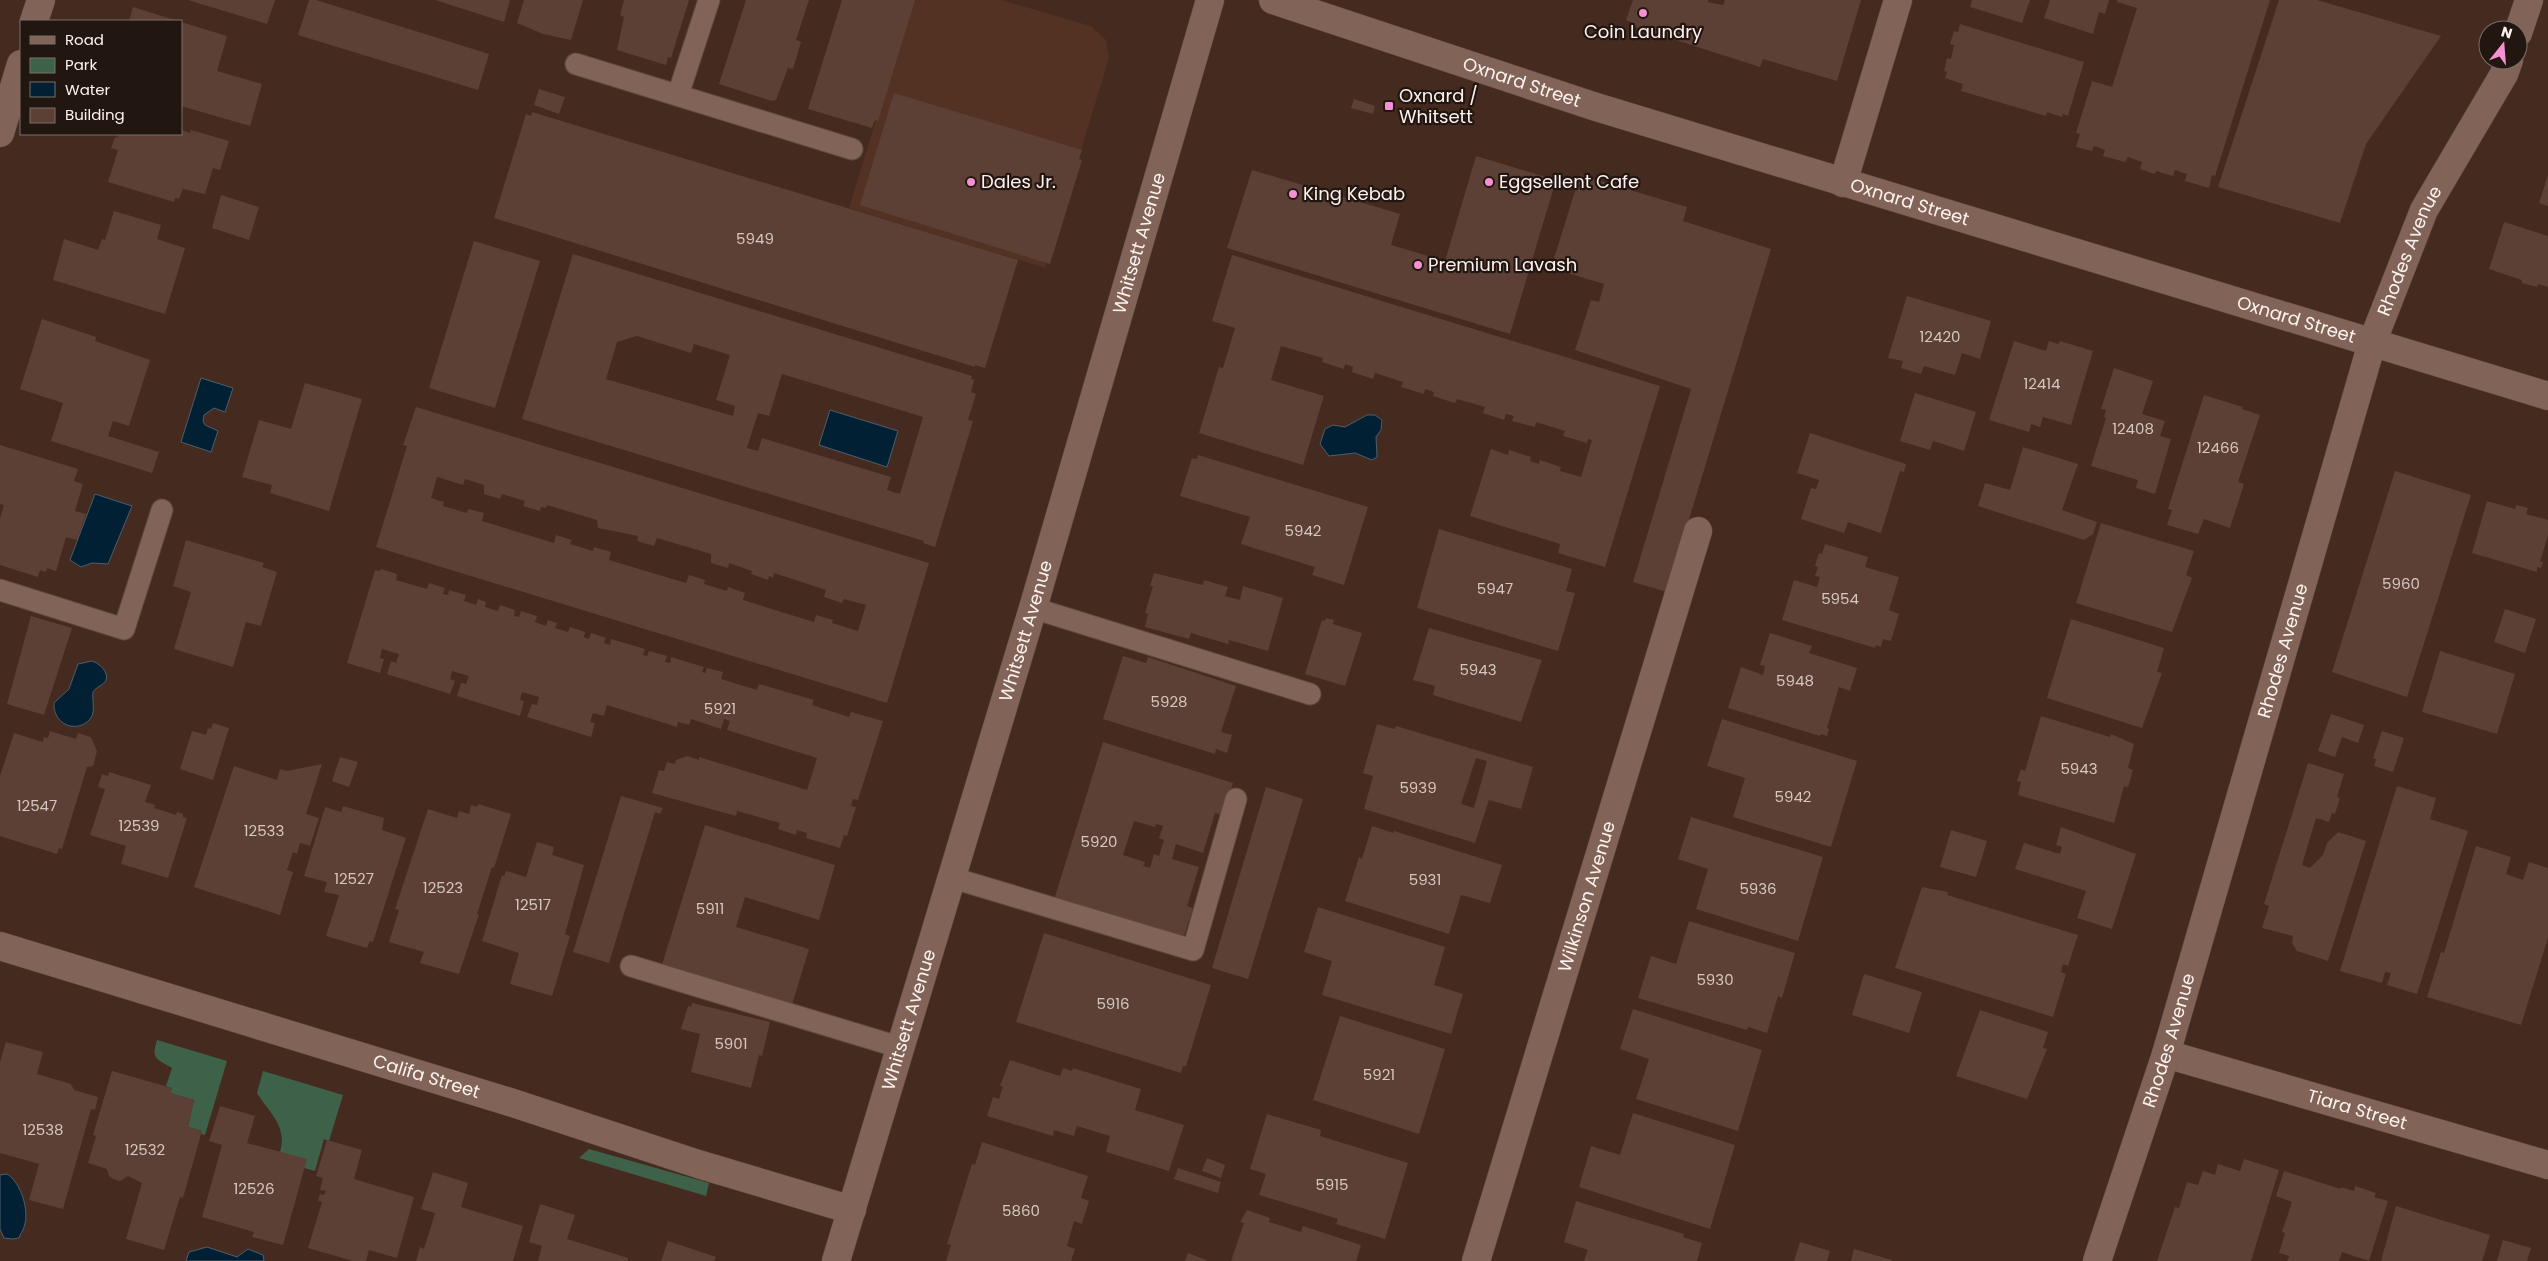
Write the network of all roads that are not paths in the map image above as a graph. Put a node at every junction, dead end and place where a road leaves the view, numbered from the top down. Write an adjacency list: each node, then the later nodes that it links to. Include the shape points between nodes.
1 (41, 0): 7 (street)
2 (708, 0): 12 (lane)
3 (1210, 0): 21 (street, Whitsett Avenue)
4 (1273, 0): 15 (street, Oxnard Street, via 1593,106)
5 (1898, 0): 15 (street)
6 (2529, 0): 8 (street)
7 (34, 20)
8 (2522, 20)
9 (576, 64): 12 (lane)
10 (20, 67): 13 (street)
11 (2505, 70): 16 (street, Rhodes Avenue, via 2424,210)
12 (678, 95): 14 (lane)
13 (0, 133)
14 (852, 149)
15 (1843, 183): 16 (street, Oxnard Street)
16 (2372, 343): 17 (street, Oxnard Street); 28 (street, Rhodes Avenue)
17 (2548, 396)
18 (162, 510): 20 (lane, via 124,629)
19 (1698, 531): 32 (street, Wilkinson Avenue)
20 (0, 590)
21 (1033, 608): 22 (lane); 24 (street, Whitsett Avenue)
22 (1310, 694)
23 (1236, 800): 24 (lane, via 1193,950)
24 (953, 878): 27 (street, Whitsett Avenue)
25 (0, 946): 30 (street, Califa Street)
26 (631, 966): 27 (lane)
27 (902, 1048): 30 (street, Whitsett Avenue)
28 (2166, 1054): 29 (street, Tiara Street); 33 (street, Rhodes Avenue)
29 (2548, 1165)
30 (852, 1210): 31 (street, Whitsett Avenue)
31 (836, 1261)
32 (1476, 1261)
33 (2097, 1261)

